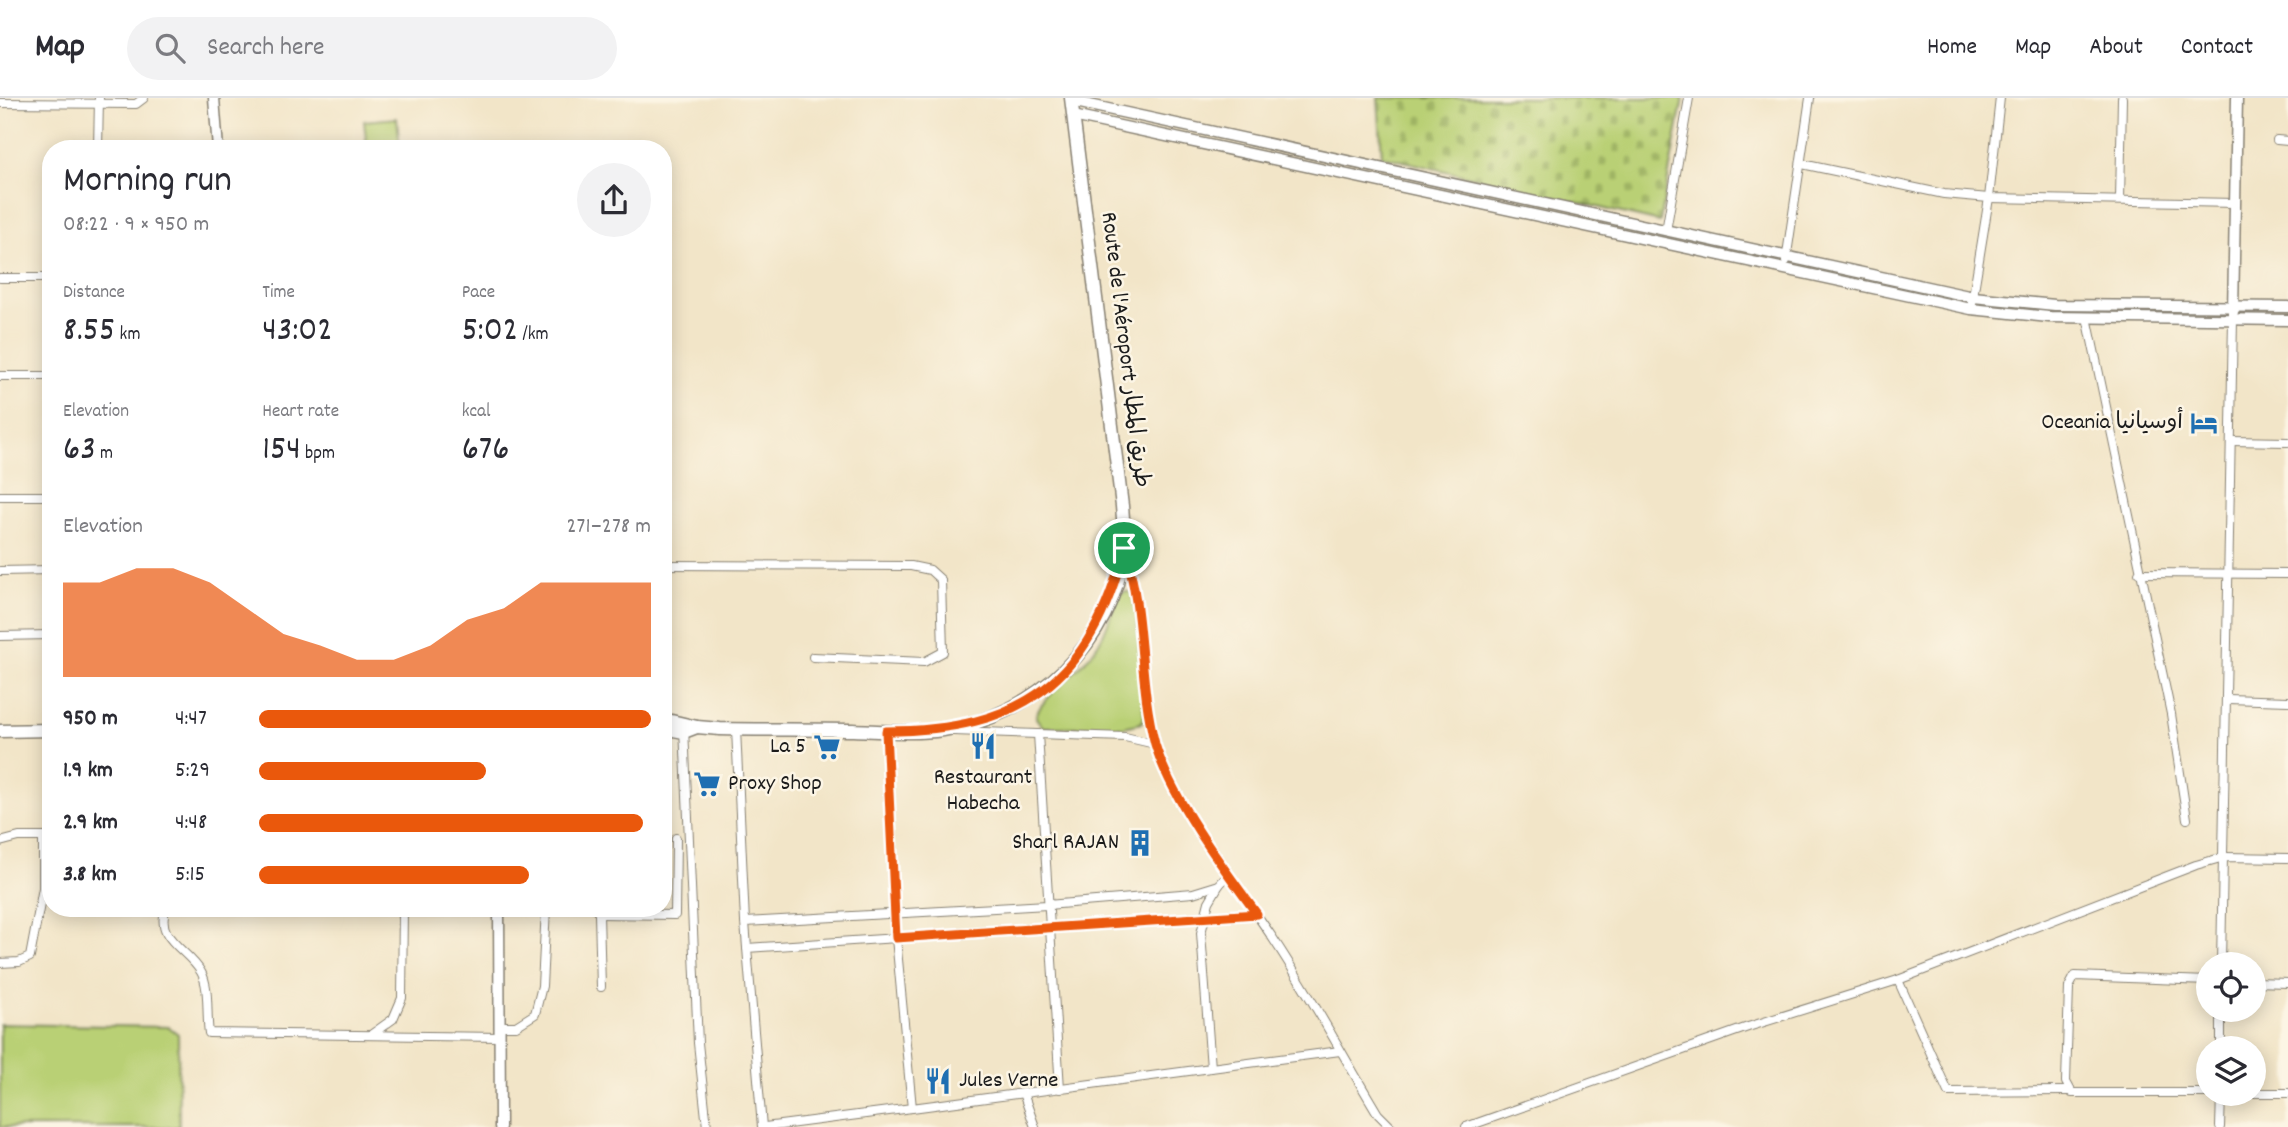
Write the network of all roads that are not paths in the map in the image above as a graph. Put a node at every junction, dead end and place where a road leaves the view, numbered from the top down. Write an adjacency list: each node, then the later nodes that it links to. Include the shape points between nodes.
1 (144, 98): 10 (street, via 136,104)
2 (214, 98): 15 (main road)
3 (1689, 98): 23 (street)
4 (1810, 98): 17 (street)
5 (2000, 98): 20 (street)
6 (2122, 98): 21 (street)
7 (2237, 98): 22 (main road)
8 (1071, 99): 12 (main road, Route de l'Aéroport طريق المطار); 18 (main road)
9 (57, 101): 10 (street); 11 (street)
10 (99, 101): 14 (street)
11 (0, 103)
12 (1073, 116): 19 (main road); 41 (main road, Route de l'Aéroport طريق المطار)
13 (2277, 139): 16 (street)
14 (99, 140)
15 (217, 140)
16 (2288, 141)
17 (1802, 164): 20 (street, via 1944,194); 24 (street)
18 (1390, 172): 19 (main road); 23 (main road)
19 (1388, 184): 25 (main road)
20 (1989, 198): 21 (street); 29 (street)
21 (2120, 201): 22 (street)
22 (2235, 202): 30 (main road)
23 (1667, 231): 24 (main road)
24 (1787, 256): 25 (street); 28 (main road)
25 (1785, 269): 28 (main road)
26 (0, 278): 27 (street)
27 (42, 278)
28 (1874, 283): 29 (main road)
29 (1972, 303): 30 (main road); 32 (main road, via 2022,316)
30 (2233, 306): 31 (main road); 33 (main road)
31 (2288, 307)
32 (2087, 317): 33 (main road); 45 (street)
33 (2233, 319): 34 (main road); 37 (street)
34 (2288, 320)
35 (0, 376): 36 (street)
36 (42, 376)
37 (2231, 441): 38 (street); 46 (street)
38 (2288, 442)
39 (0, 496): 40 (street)
40 (42, 496)
41 (1124, 548): 59 (main road, Route de l'Aéroport طريق المطار, via 1104,614 1075,659 1013,709); 62 (street, via 1138,608 1146,696)
42 (672, 565): 50 (street, via 911,566 930,570 941,580 943,652 924,662)
43 (42, 570): 44 (street)
44 (0, 571)
45 (2139, 573): 46 (street); 63 (street, via 2171,714)
46 (2229, 573): 47 (street); 51 (street)
47 (2288, 574)
48 (42, 635): 49 (street)
49 (0, 636)
50 (813, 657)
51 (2228, 699): 52 (street); 67 (street)
52 (2288, 701)
53 (672, 722): 54 (main road, Route de l'Aéroport طريق المطار)
54 (688, 727): 55 (main road, Route de l'Aéroport طريق المطار); 56 (main road, Route de l'Aéroport طريق المطار); 106 (street, via 698,1043)
55 (672, 728)
56 (736, 729): 60 (main road, Route de l'Aéroport طريق المطار); 82 (street)
57 (0, 730): 58 (main road)
58 (42, 730)
59 (942, 730): 60 (main road, Route de l'Aéroport طريق المطار); 61 (street)
60 (886, 731): 73 (street)
61 (1038, 734): 62 (street, via 1125,737); 72 (street)
62 (1156, 744): 69 (street, via 1168,778)
63 (2187, 819)
64 (42, 837): 66 (street)
65 (676, 838): 75 (street)
66 (0, 842)
67 (2224, 857): 68 (street); 86 (street); 88 (street, via 2153,880)
68 (2288, 858)
69 (1228, 875): 70 (street); 74 (street)
70 (1219, 885): 72 (street, via 1193,893); 81 (street)
71 (42, 893): 87 (street, via 30,957)
72 (1047, 905): 73 (street); 83 (street)
73 (895, 912): 82 (street); 84 (street)
74 (1257, 914): 81 (street); 95 (street, via 1303,983)
75 (672, 915)
76 (162, 917): 94 (street, via 164,931 203,974 209,1033)
77 (403, 917): 94 (street, via 402,998 393,1019)
78 (499, 917): 93 (main road)
79 (546, 917): 93 (street, via 542,986 535,1014)
80 (598, 917): 92 (street)
81 (1203, 919): 83 (street); 96 (street)
82 (745, 922): 85 (street)
83 (1050, 928): 84 (street); 97 (street)
84 (896, 938): 85 (street); 104 (street)
85 (747, 948): 107 (street)
86 (2221, 952)
87 (0, 963)
88 (1898, 980): 98 (street, via 1948,1092); 110 (street, via 1748,1027)
89 (2196, 981): 98 (street, via 2075,976 2069,987)
90 (2266, 982): 91 (street)
91 (2288, 983)
92 (601, 987)
93 (500, 1032): 94 (street); 105 (main road)
94 (372, 1034)
95 (1340, 1051): 96 (street); 109 (street, via 1378,1114)
96 (1211, 1068): 97 (street)
97 (1060, 1089): 99 (street)
98 (2068, 1090): 100 (street)
99 (1023, 1093): 104 (street); 108 (street)
100 (2196, 1093)
101 (2266, 1093): 102 (street)
102 (2288, 1093)
103 (2221, 1106): 111 (street)
104 (912, 1108): 107 (street)
105 (500, 1127)
106 (707, 1127)
107 (763, 1127)
108 (1035, 1127)
109 (1391, 1127)
110 (1466, 1127)
111 (2220, 1127)

